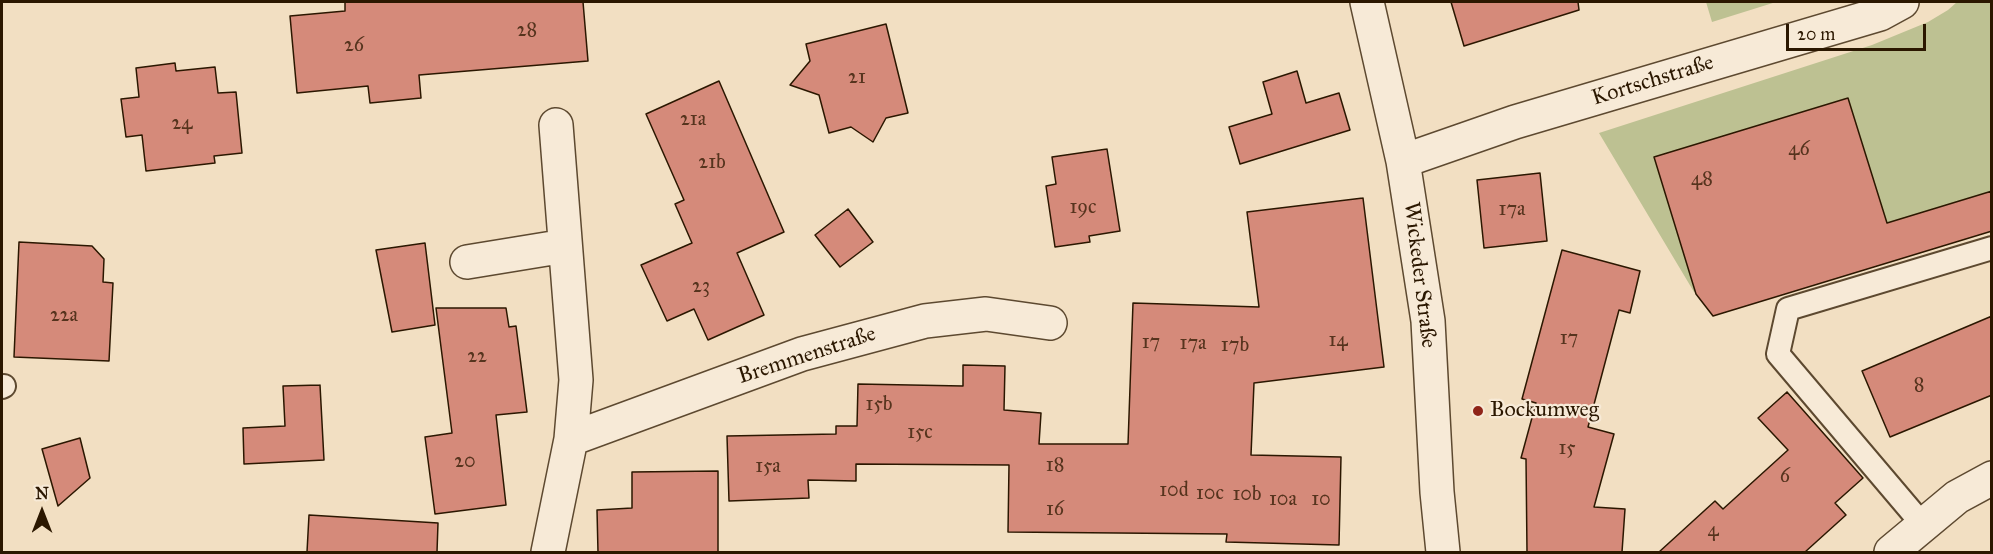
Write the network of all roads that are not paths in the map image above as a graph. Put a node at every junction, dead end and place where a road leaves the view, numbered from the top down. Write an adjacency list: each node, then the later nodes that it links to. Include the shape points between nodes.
1 (1366, 2): 4 (street, Wickeder Straße)
2 (1902, 2): 4 (street, Kortschstraße, via 1880,14 1515,122)
3 (556, 125): 5 (street)
4 (1403, 160): 13 (street, Wickeder Straße, via 1428,321)
5 (565, 246): 7 (street); 9 (street, via 576,380)
6 (1992, 248): 11 (lane, via 1788,309 1778,354)
7 (467, 262)
8 (1050, 323): 9 (street, Bremmenstraße, via 986,314 925,321 802,354)
9 (571, 439): 12 (street)
10 (1992, 477): 11 (street, via 1956,497)
11 (1923, 525): 14 (street)
12 (548, 552)
13 (1443, 552)
14 (1891, 552)

